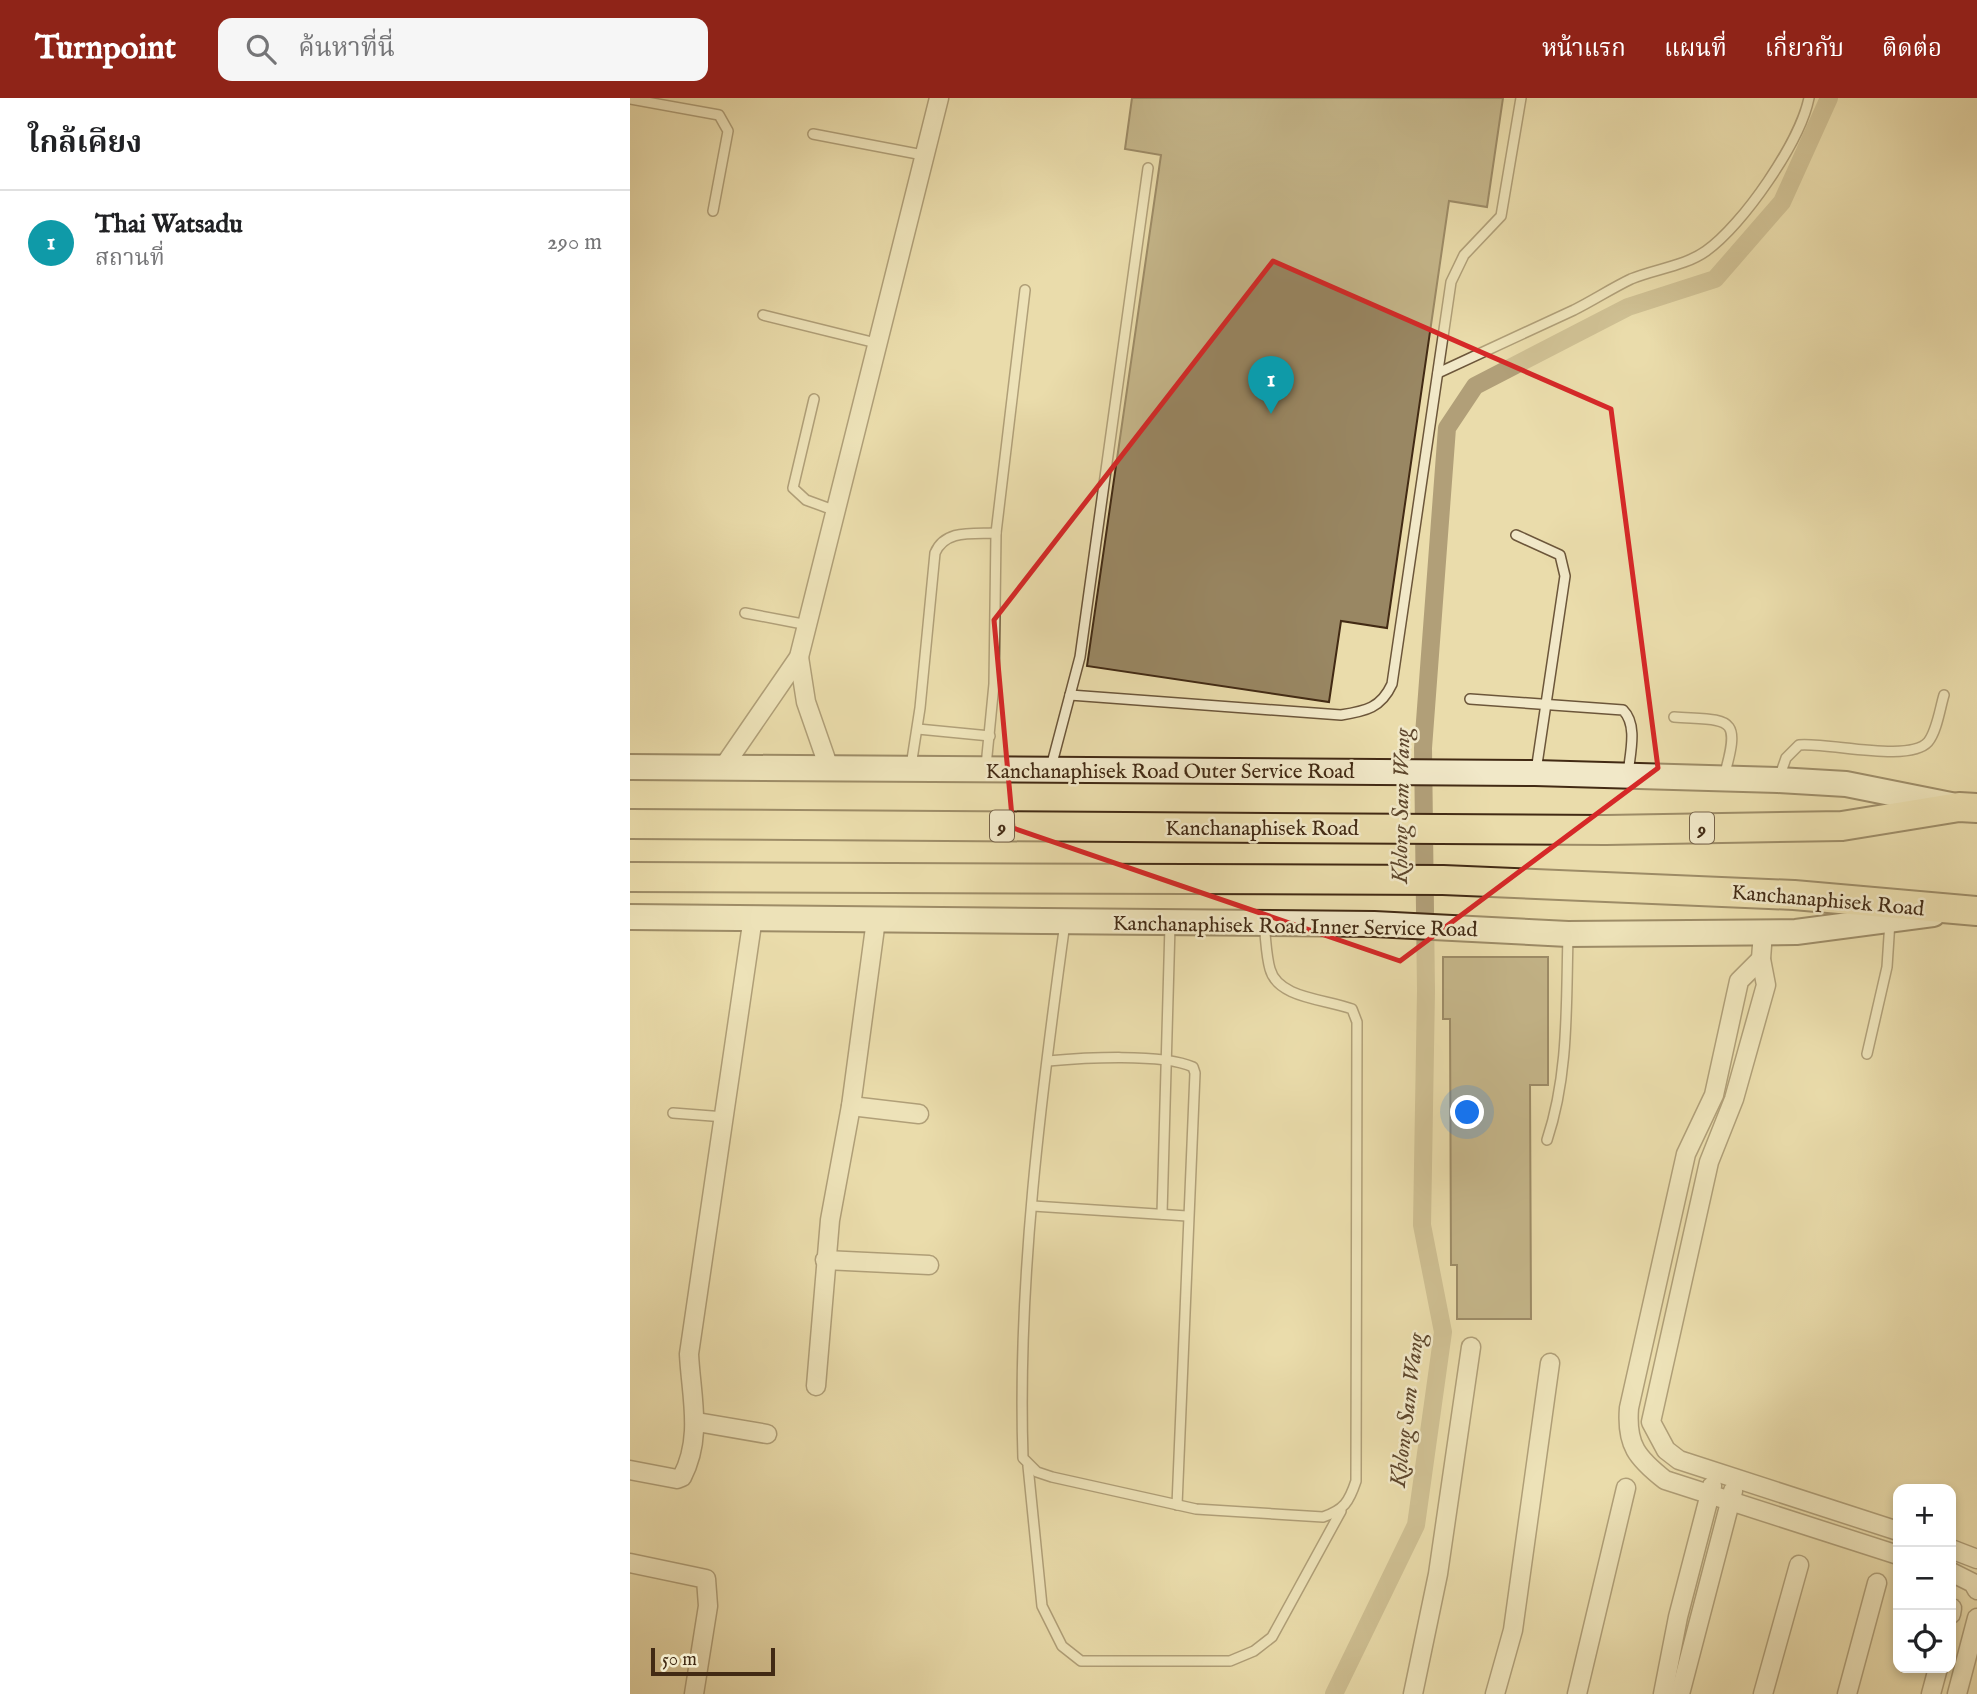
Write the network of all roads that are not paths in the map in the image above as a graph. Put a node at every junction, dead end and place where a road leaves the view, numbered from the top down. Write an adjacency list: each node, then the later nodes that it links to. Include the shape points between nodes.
1 (939, 98): 6 (street)
2 (1521, 98): 12 (lane, via 1501,216 1464,255 1451,282)
3 (1809, 98): 12 (lane, via 1802,125 1782,158 1740,219 1702,254 1629,280)
4 (630, 99): 8 (lane, via 719,115 728,131)
5 (813, 134): 6 (lane)
6 (923, 155): 11 (street)
7 (1148, 168): 20 (lane, via 1080,657)
8 (713, 211)
9 (1025, 290): 15 (lane)
10 (763, 314): 11 (lane)
11 (876, 343): 14 (street)
12 (1438, 373): 20 (lane, via 1392,684 1385,699 1371,709 1341,715)
13 (814, 399): 14 (lane, via 793,488 806,499)
14 (836, 511): 18 (street)
15 (996, 533): 25 (lane, via 948,536 940,542); 26 (lane)
16 (1516, 535): 23 (lane, via 1560,555 1564,563)
17 (745, 613): 18 (lane)
18 (808, 625): 19 (street)
19 (799, 657): 27 (street); 29 (street, via 806,702)
20 (1070, 695): 32 (lane)
21 (1944, 695): 36 (lane, via 1931,739 1924,746 1899,751 1798,745 1786,758)
22 (1470, 699): 23 (lane)
23 (1547, 704): 33 (lane); 34 (lane, via 1623,710 1632,728)
24 (1674, 717): 35 (lane, via 1721,720 1729,726 1734,741)
25 (918, 729): 26 (lane); 31 (lane)
26 (990, 736): 30 (lane)
27 (724, 766): 28 (main road, Kanchanaphisek Road Outer Service Road); 29 (main road, Kanchanaphisek Road Outer Service Road)
28 (630, 767)
29 (829, 768): 31 (main road, Kanchanaphisek Road Outer Service Road)
30 (985, 769): 31 (main road, Kanchanaphisek Road Outer Service Road); 32 (main road, Kanchanaphisek Road Outer Service Road)
31 (910, 771)
32 (1050, 772): 33 (main road, Kanchanaphisek Road Outer Service Road)
33 (1535, 773): 34 (main road, Kanchanaphisek Road Outer Service Road)
34 (1628, 776): 35 (main road, Kanchanaphisek Road Outer Service Road)
35 (1724, 778): 36 (main road, Kanchanaphisek Road Outer Service Road)
36 (1778, 780): 37 (main road, Kanchanaphisek Road Outer Service Road, via 1846,784)
37 (1968, 808): 38 (highway, Kanchanaphisek Road / 9, via 1842,826)
38 (630, 824)
39 (630, 877): 40 (highway, Kanchanaphisek Road, via 1443,880 1794,895)
40 (1968, 911): 44 (main road, Kanchanaphisek Road Inner Service Road)
41 (630, 917): 42 (main road, Kanchanaphisek Road Inner Service Road)
42 (752, 917): 43 (main road, Kanchanaphisek Road Inner Service Road); 59 (street)
43 (876, 920): 45 (main road, Kanchanaphisek Road Inner Service Road); 56 (street)
44 (1891, 920): 48 (main road, Kanchanaphisek Road Inner Service Road); 53 (lane, via 1887,967)
45 (1065, 923): 46 (main road, Kanchanaphisek Road Inner Service Road); 54 (lane)
46 (1170, 923): 47 (main road, Kanchanaphisek Road Inner Service Road); 55 (lane)
47 (1264, 923): 49 (main road, Kanchanaphisek Road Inner Service Road); 81 (lane, via 1270,970 1276,981 1288,990 1352,1009 1357,1022 1357,1463 1350,1500)
48 (1763, 932): 49 (main road, Kanchanaphisek Road Inner Service Road); 50 (street)
49 (1568, 934): 60 (lane, via 1564,1066 1558,1108)
50 (1761, 959): 51 (street, via 1739,981); 52 (street, via 1766,985)
51 (1728, 1032): 52 (street); 61 (street, via 1714,1095 1686,1154)
52 (1751, 1038): 62 (street)
53 (1867, 1054)
54 (1048, 1061): 55 (lane); 63 (lane)
55 (1167, 1062): 64 (lane); 65 (lane, via 1185,1063 1195,1073)
56 (851, 1106): 58 (street); 66 (street)
57 (673, 1113): 59 (lane)
58 (919, 1114)
59 (725, 1117): 71 (street, via 690,1354)
60 (1547, 1140)
61 (1679, 1185): 62 (street); 78 (street, via 1627,1430 1647,1466 1665,1480)
62 (1703, 1189): 75 (street, via 1651,1422 1672,1455)
63 (1033, 1206): 64 (lane); 73 (lane, via 1020,1393 1023,1458)
64 (1162, 1214): 65 (lane)
65 (1187, 1216): 80 (lane)
66 (825, 1260): 67 (street); 70 (street)
67 (929, 1265)
68 (1471, 1347): 94 (street, via 1438,1574)
69 (1550, 1363): 95 (street, via 1513,1630)
70 (816, 1386)
71 (697, 1422): 72 (street); 74 (street, via 682,1477)
72 (767, 1434)
73 (1028, 1466): 80 (lane, via 1052,1477); 81 (lane, via 1042,1606 1062,1646 1081,1661 1230,1661 1254,1651 1272,1637)
74 (630, 1470)
75 (1716, 1474): 76 (street); 78 (street)
76 (1737, 1478): 79 (street); 82 (street)
77 (1626, 1488): 96 (street)
78 (1709, 1495): 79 (street); 97 (street)
79 (1731, 1502): 84 (street); 98 (street)
80 (1177, 1505): 81 (lane, via 1323,1517)
81 (1341, 1511)
82 (1893, 1529)
83 (1956, 1551): 85 (street)
84 (1893, 1553)
85 (1977, 1559)
86 (630, 1563): 93 (street, via 706,1579 708,1606)
87 (1799, 1565): 99 (street)
88 (1956, 1574): 90 (street)
89 (1877, 1583): 100 (street)
90 (1977, 1590)
91 (1977, 1618): 102 (street)
92 (1937, 1673): 101 (street)
93 (694, 1694)
94 (1413, 1694)
95 (1495, 1694)
96 (1577, 1694)
97 (1663, 1694)
98 (1680, 1694)
99 (1763, 1694)
100 (1847, 1694)
101 (1931, 1694)
102 (1957, 1694)

